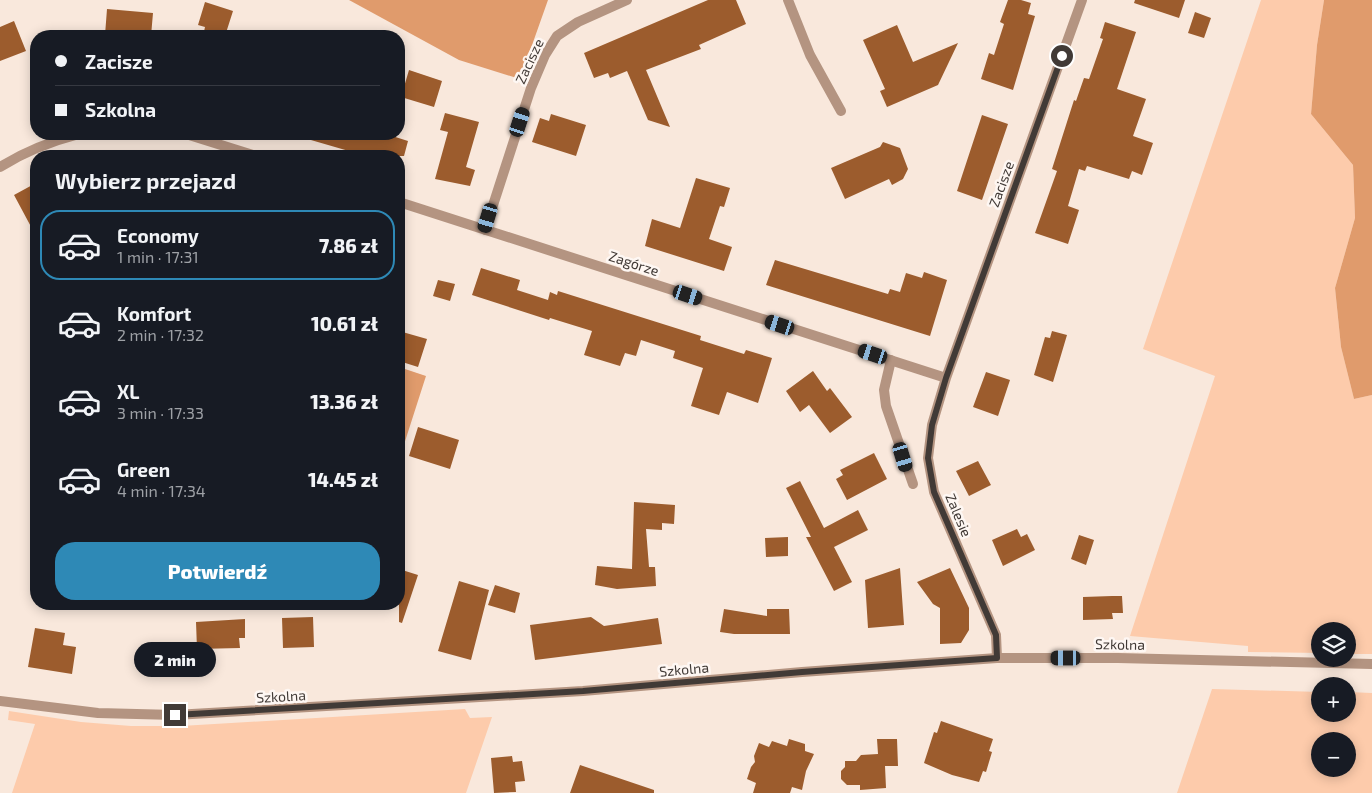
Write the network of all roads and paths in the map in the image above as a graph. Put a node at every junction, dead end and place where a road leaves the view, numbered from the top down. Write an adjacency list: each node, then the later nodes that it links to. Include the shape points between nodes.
1 (627, 0): 12 (street, Zacisze, via 578,22 557,36 545,55 531,88)
2 (788, 0): 4 (street, via 810,55)
3 (1082, 0): 14 (street, Zacisze)
4 (841, 111)
5 (58, 140): 7 (street)
6 (205, 140): 8 (street)
7 (35, 150)
8 (237, 150)
9 (30, 152): 10 (street)
10 (0, 167)
11 (405, 204): 12 (street, Zagórze)
12 (485, 230): 13 (street, Zagórze)
13 (891, 360): 14 (street, Zagórze); 15 (street, via 884,390 886,406)
14 (946, 378): 16 (street, Zalesie, via 932,425 928,458 934,492 996,635)
15 (913, 484)
16 (997, 658): 17 (street, Szkolna); 18 (street, Szkolna, via 583,691 175,715 98,713)
17 (1372, 664)
18 (0, 701)

